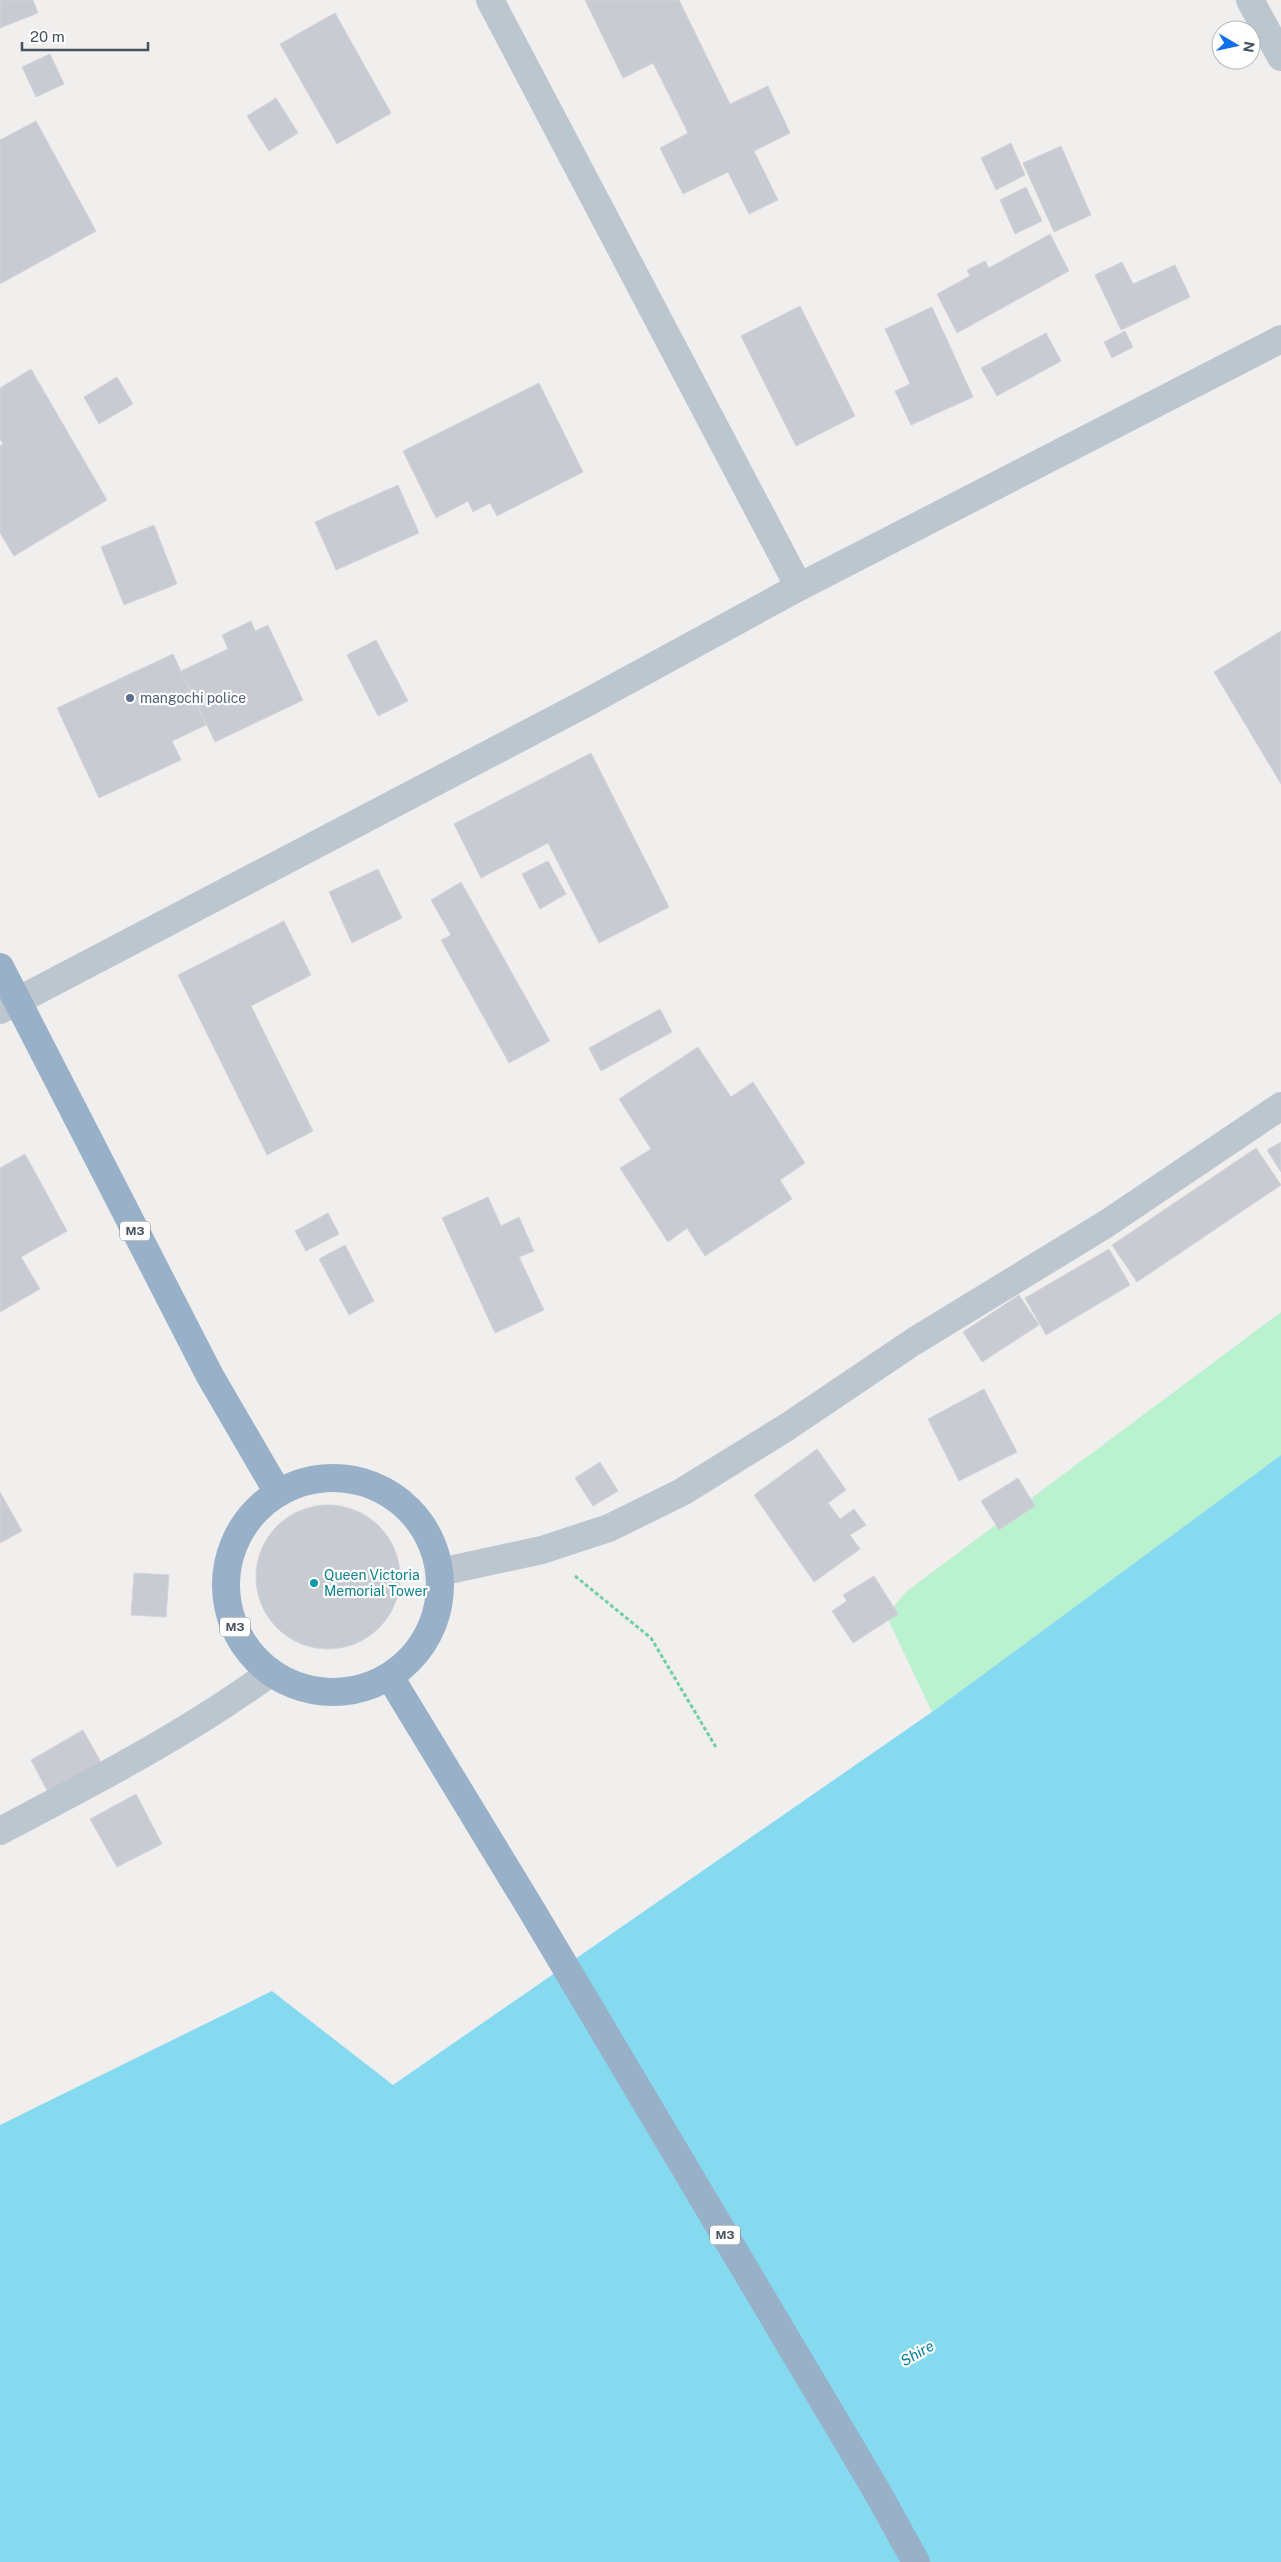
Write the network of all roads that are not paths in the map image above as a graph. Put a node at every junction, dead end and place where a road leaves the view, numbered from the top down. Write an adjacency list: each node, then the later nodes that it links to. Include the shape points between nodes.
1 (490, 0): 5 (street)
2 (1250, 0): 3 (street)
3 (1281, 57)
4 (1281, 339): 5 (street)
5 (799, 587): 7 (street, via 588,702)
6 (0, 967): 7 (highway, M3)
7 (9, 1006): 9 (highway, M3, via 210,1376)
8 (1281, 1106): 10 (street, via 1106,1224 913,1342 787,1427 682,1492 609,1528 542,1550)
9 (278, 1492): 10 (highway, M3, via 305,1480 336,1476 366,1481 393,1495 416,1516 432,1542); 11 (highway, M3, via 246,1521 228,1559 226,1602 241,1642)
10 (440, 1572): 12 (highway, M3, via 437,1613 419,1649)
11 (270, 1673): 12 (highway, M3, via 308,1690 350,1692); 13 (street, via 216,1712 134,1760)
12 (390, 1677): 14 (highway, M3, via 531,1909)
13 (0, 1831)
14 (916, 2562)

